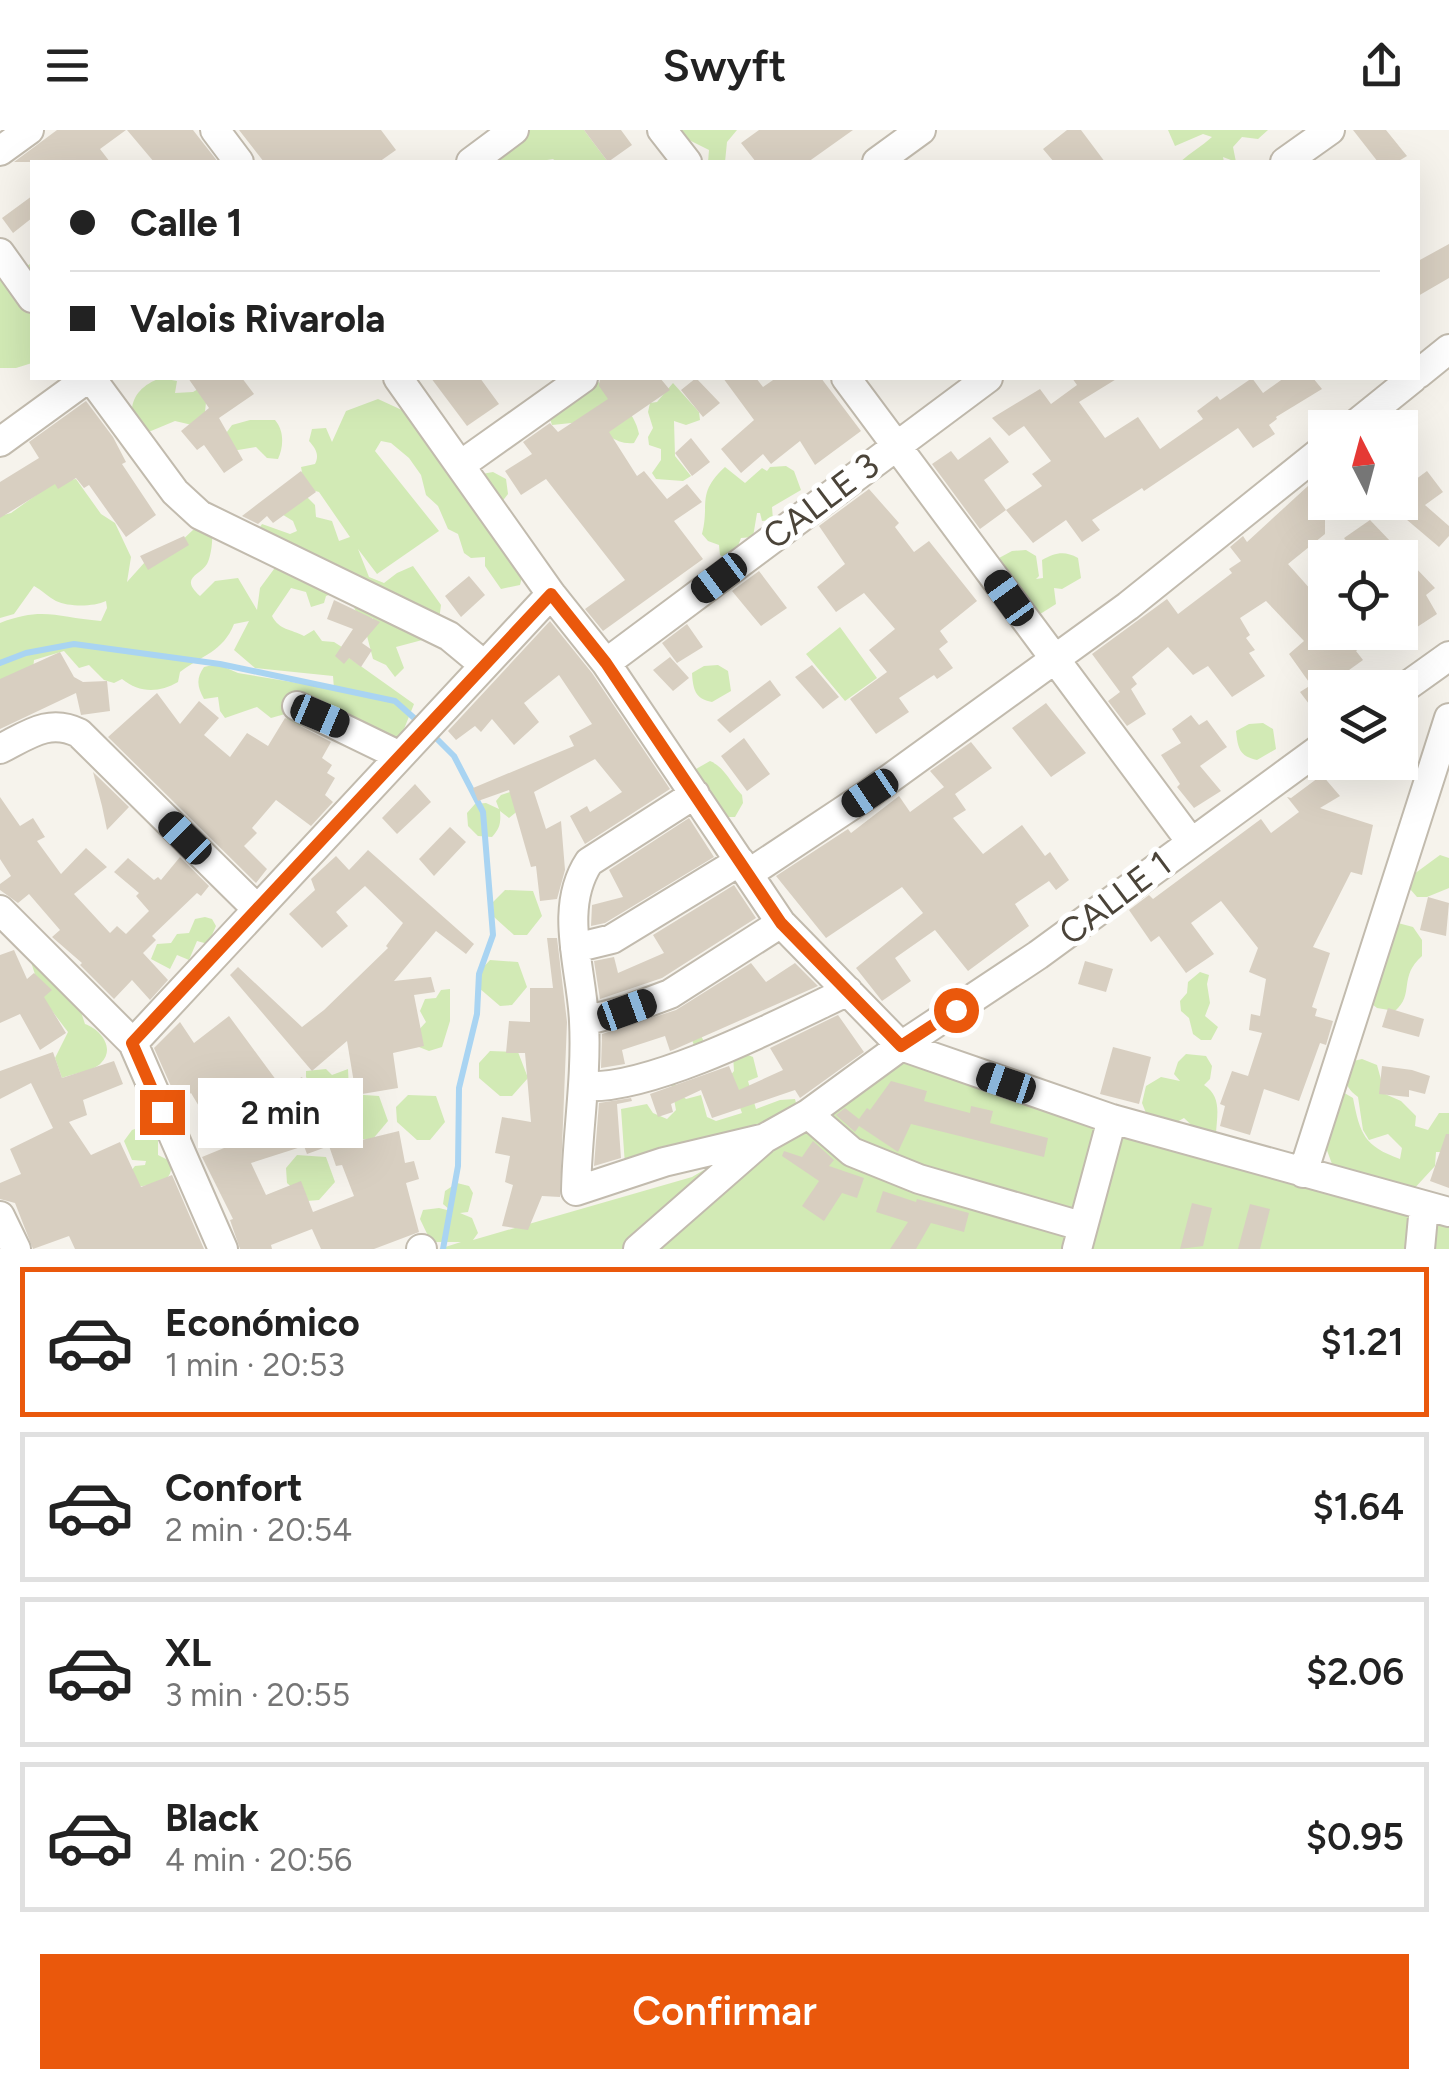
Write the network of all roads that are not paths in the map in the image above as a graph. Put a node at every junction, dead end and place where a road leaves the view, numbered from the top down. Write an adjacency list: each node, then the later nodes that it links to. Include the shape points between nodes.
1 (29, 130): 7 (street)
2 (215, 130): 8 (street)
3 (514, 130): 9 (street)
4 (662, 130): 10 (street)
5 (921, 130): 11 (street)
6 (1330, 130): 12 (street)
7 (0, 151)
8 (238, 160)
9 (474, 160)
10 (684, 160)
11 (880, 160)
12 (1288, 160)
13 (0, 253): 14 (street)
14 (30, 295)
15 (1449, 349): 16 (street)
16 (1420, 373)
17 (86, 380): 25 (street)
18 (91, 380): 33 (street, via 200,515 449,636)
19 (399, 380): 28 (street)
20 (579, 380): 28 (street)
21 (848, 380): 26 (street)
22 (985, 380): 26 (street, CALLE 3)
23 (1411, 380): 24 (street)
24 (1374, 410)
25 (0, 442)
26 (896, 444): 31 (street); 32 (street, CALLE 3)
27 (1308, 462): 31 (street)
28 (462, 464): 29 (street)
29 (551, 594): 32 (street); 33 (street)
30 (1449, 656): 34 (street)
31 (1055, 659): 42 (street); 43 (street, via 870,793)
32 (606, 663): 41 (street)
33 (484, 665): 39 (street)
34 (1418, 678)
35 (297, 706): 39 (street)
36 (1449, 718): 37 (street)
37 (1445, 748): 56 (street)
38 (0, 749): 44 (street, via 44,728 64,725 80,733)
39 (404, 749): 44 (street)
40 (1308, 757): 42 (street, CALLE 1)
41 (695, 794): 43 (street); 47 (street, via 589,862 578,878)
42 (1191, 842): 51 (street, CALLE 1)
43 (744, 867): 46 (street); 47 (street, via 612,939)
44 (258, 909): 50 (street)
45 (0, 910): 50 (street)
46 (781, 923): 48 (street); 49 (street, via 670,994)
47 (576, 948): 49 (street)
48 (848, 991): 51 (street); 52 (street, via 710,1054 623,1084)
49 (584, 1020): 52 (street)
50 (132, 1043): 61 (street)
51 (901, 1046): 53 (street, CALLE 1); 54 (street)
52 (583, 1086): 55 (street, via 576,1191)
53 (808, 1114): 55 (street, CALLE 1); 59 (street, via 852,1152)
54 (1112, 1119): 56 (street); 59 (street)
55 (765, 1138): 62 (street)
56 (1303, 1173): 57 (street)
57 (1437, 1209): 63 (street)
58 (0, 1216): 60 (street)
59 (1079, 1238)
60 (16, 1249)
61 (223, 1249)
62 (638, 1249)
63 (1420, 1249)

